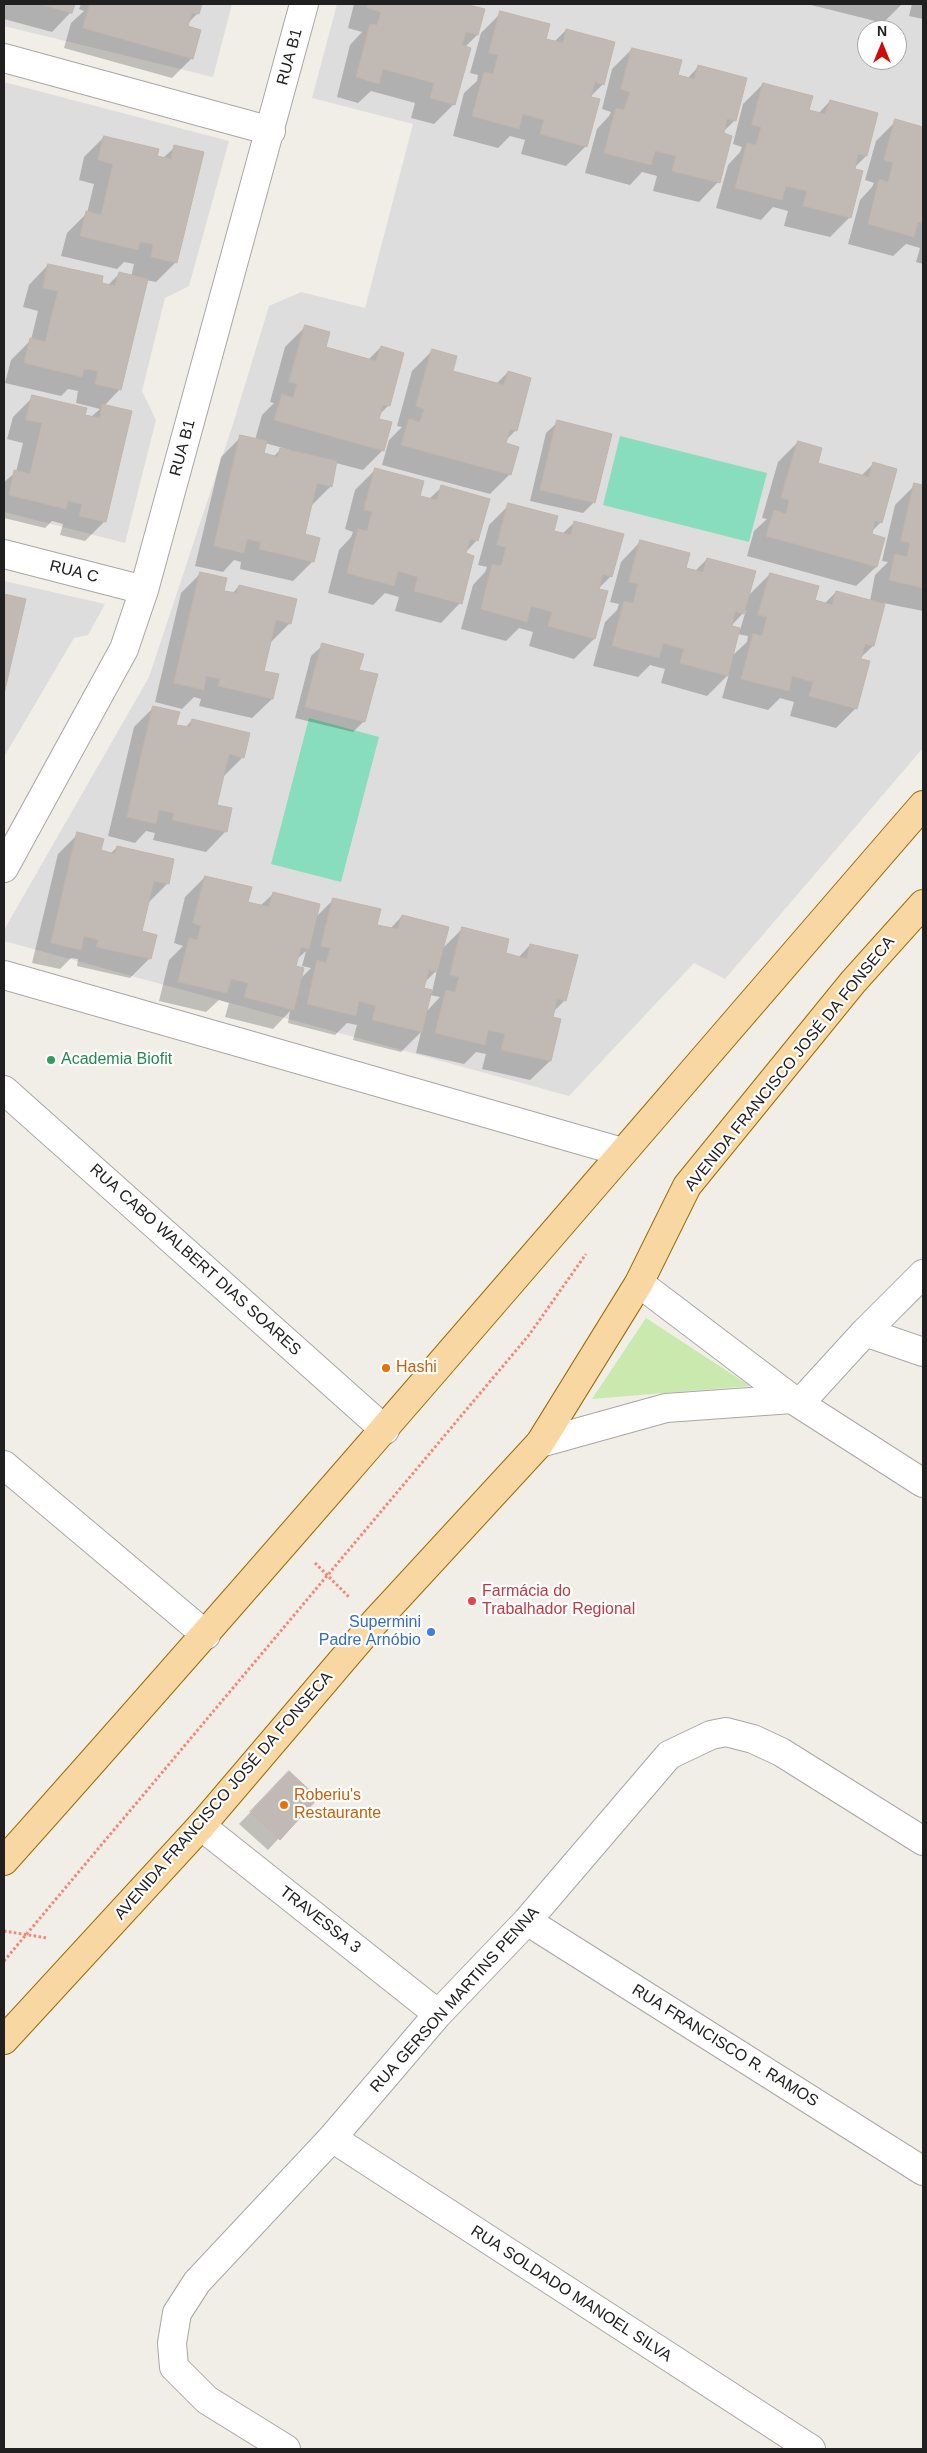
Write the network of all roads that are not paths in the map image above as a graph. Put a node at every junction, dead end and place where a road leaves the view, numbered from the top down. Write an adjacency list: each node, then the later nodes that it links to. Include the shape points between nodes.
1 (304, 4): 3 (street, RUA B1)
2 (4, 58): 3 (street)
3 (271, 131): 5 (street, RUA B1)
4 (4, 554): 5 (street, RUA C)
5 (144, 590): 7 (street, RUA B1, via 124,649)
6 (923, 805): 11 (main road)
7 (4, 868)
8 (923, 904): 13 (main road, AVENIDA FRANCISCO JOSÉ DA FONSECA, via 853,982 687,1186)
9 (4, 975): 11 (street)
10 (4, 1090): 17 (street, RUA CABO WALBERT DIAS SOARES)
11 (622, 1152): 17 (main road)
12 (923, 1274): 14 (street)
13 (639, 1282): 16 (street); 18 (main road, AVENIDA FRANCISCO JOSÉ DA FONSECA)
14 (866, 1332): 15 (street); 16 (street)
15 (923, 1352)
16 (796, 1401): 18 (street, via 666,1408); 20 (street)
17 (386, 1430): 21 (main road)
18 (540, 1443): 22 (main road, AVENIDA FRANCISCO JOSÉ DA FONSECA, via 374,1623)
19 (4, 1466): 21 (street)
20 (923, 1483)
21 (206, 1635): 24 (main road)
22 (201, 1826): 26 (street, TRAVESSA 3); 27 (main road, AVENIDA FRANCISCO JOSÉ DA FONSECA)
23 (923, 1842): 25 (street, RUA GERSON MARTINS PENNA, via 781,1752 754,1739 726,1732 711,1735 669,1755)
24 (4, 1860)
25 (527, 1921): 26 (street, RUA GERSON MARTINS PENNA); 29 (street, RUA FRANCISCO R. RAMOS)
26 (438, 2014): 28 (street, RUA GERSON MARTINS PENNA)
27 (4, 2040)
28 (332, 2138): 30 (street, RUA GERSON MARTINS PENNA, via 197,2282 177,2313 172,2343 174,2367 191,2387); 31 (street, RUA SOLDADO MANOEL SILVA)
29 (923, 2172)
30 (286, 2449)
31 (811, 2449)

